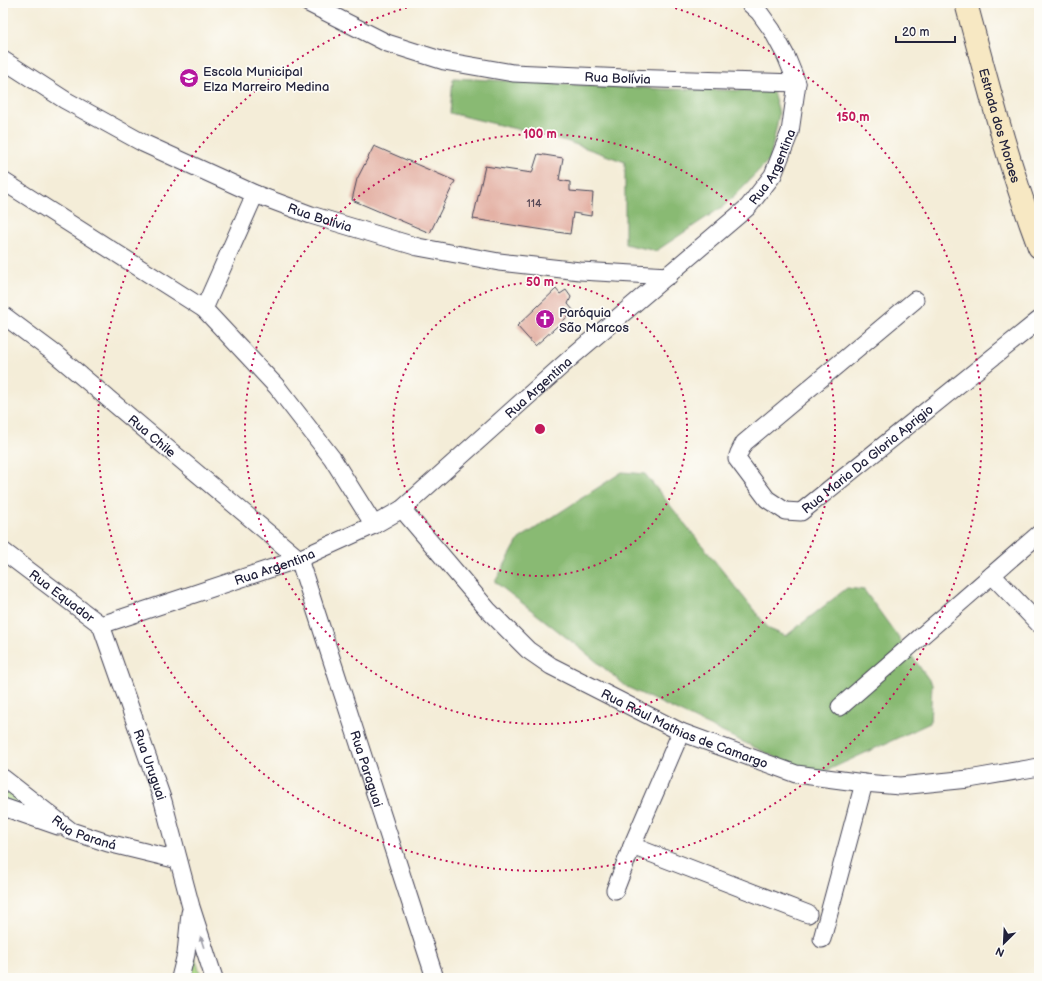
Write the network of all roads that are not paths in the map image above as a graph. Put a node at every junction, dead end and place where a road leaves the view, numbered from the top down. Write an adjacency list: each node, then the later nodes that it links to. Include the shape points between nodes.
1 (308, 3): 5 (street, Rua Bolívia, via 387,43 444,61 512,73)
2 (749, 3): 5 (street, via 772,30)
3 (966, 3): 8 (main road, Estrada dos Moraes, via 993,101)
4 (3, 60): 7 (street, Rua Bolívia, via 64,100 143,143)
5 (797, 83): 9 (street, Rua Argentina, via 790,132 773,175 748,207)
6 (3, 181): 11 (street)
7 (255, 194): 9 (street, Rua Bolívia, via 311,216 418,247 499,262 580,271); 11 (street)
8 (1039, 246)
9 (669, 276): 14 (street, Rua Argentina, via 575,354)
10 (915, 300): 13 (street, Rua Maria Da Gloria Aprigio, via 744,443 737,460 767,499 785,510 801,512)
11 (204, 309): 15 (street, via 276,387 332,458)
12 (3, 315): 18 (street, Rua Chile, via 54,353)
13 (1039, 320)
14 (402, 509): 15 (street, Rua Argentina); 23 (street, Rua Raul Mathias de Camargo, via 488,610 528,650 552,666)
15 (374, 525): 18 (street, Rua Argentina)
16 (1039, 534): 19 (street)
17 (3, 551): 21 (street, Rua Equador)
18 (299, 559): 21 (street, Rua Argentina); 37 (street, Rua Paraguai)
19 (992, 575): 20 (street); 22 (street)
20 (1039, 624)
21 (101, 625): 30 (street, Rua Uruguai, via 163,801)
22 (840, 707)
23 (681, 732): 26 (street, Rua Raul Mathias de Camargo, via 796,774); 29 (street)
24 (1039, 768): 26 (street, Rua Raul Mathias de Camargo, via 900,786)
25 (3, 778): 28 (street, Rua Paraná)
26 (864, 783): 34 (street)
27 (3, 807): 28 (street)
28 (71, 831): 30 (street, Rua Paraná)
29 (632, 846): 31 (street); 33 (street)
30 (178, 860): 32 (street, Rua Uruguai)
31 (615, 890)
32 (191, 907): 35 (street, Rua Uruguai, via 186,954); 36 (street, Rua Uruguai, one-way to 32)
33 (808, 914)
34 (822, 939)
35 (180, 978)
36 (214, 978)
37 (435, 978)

